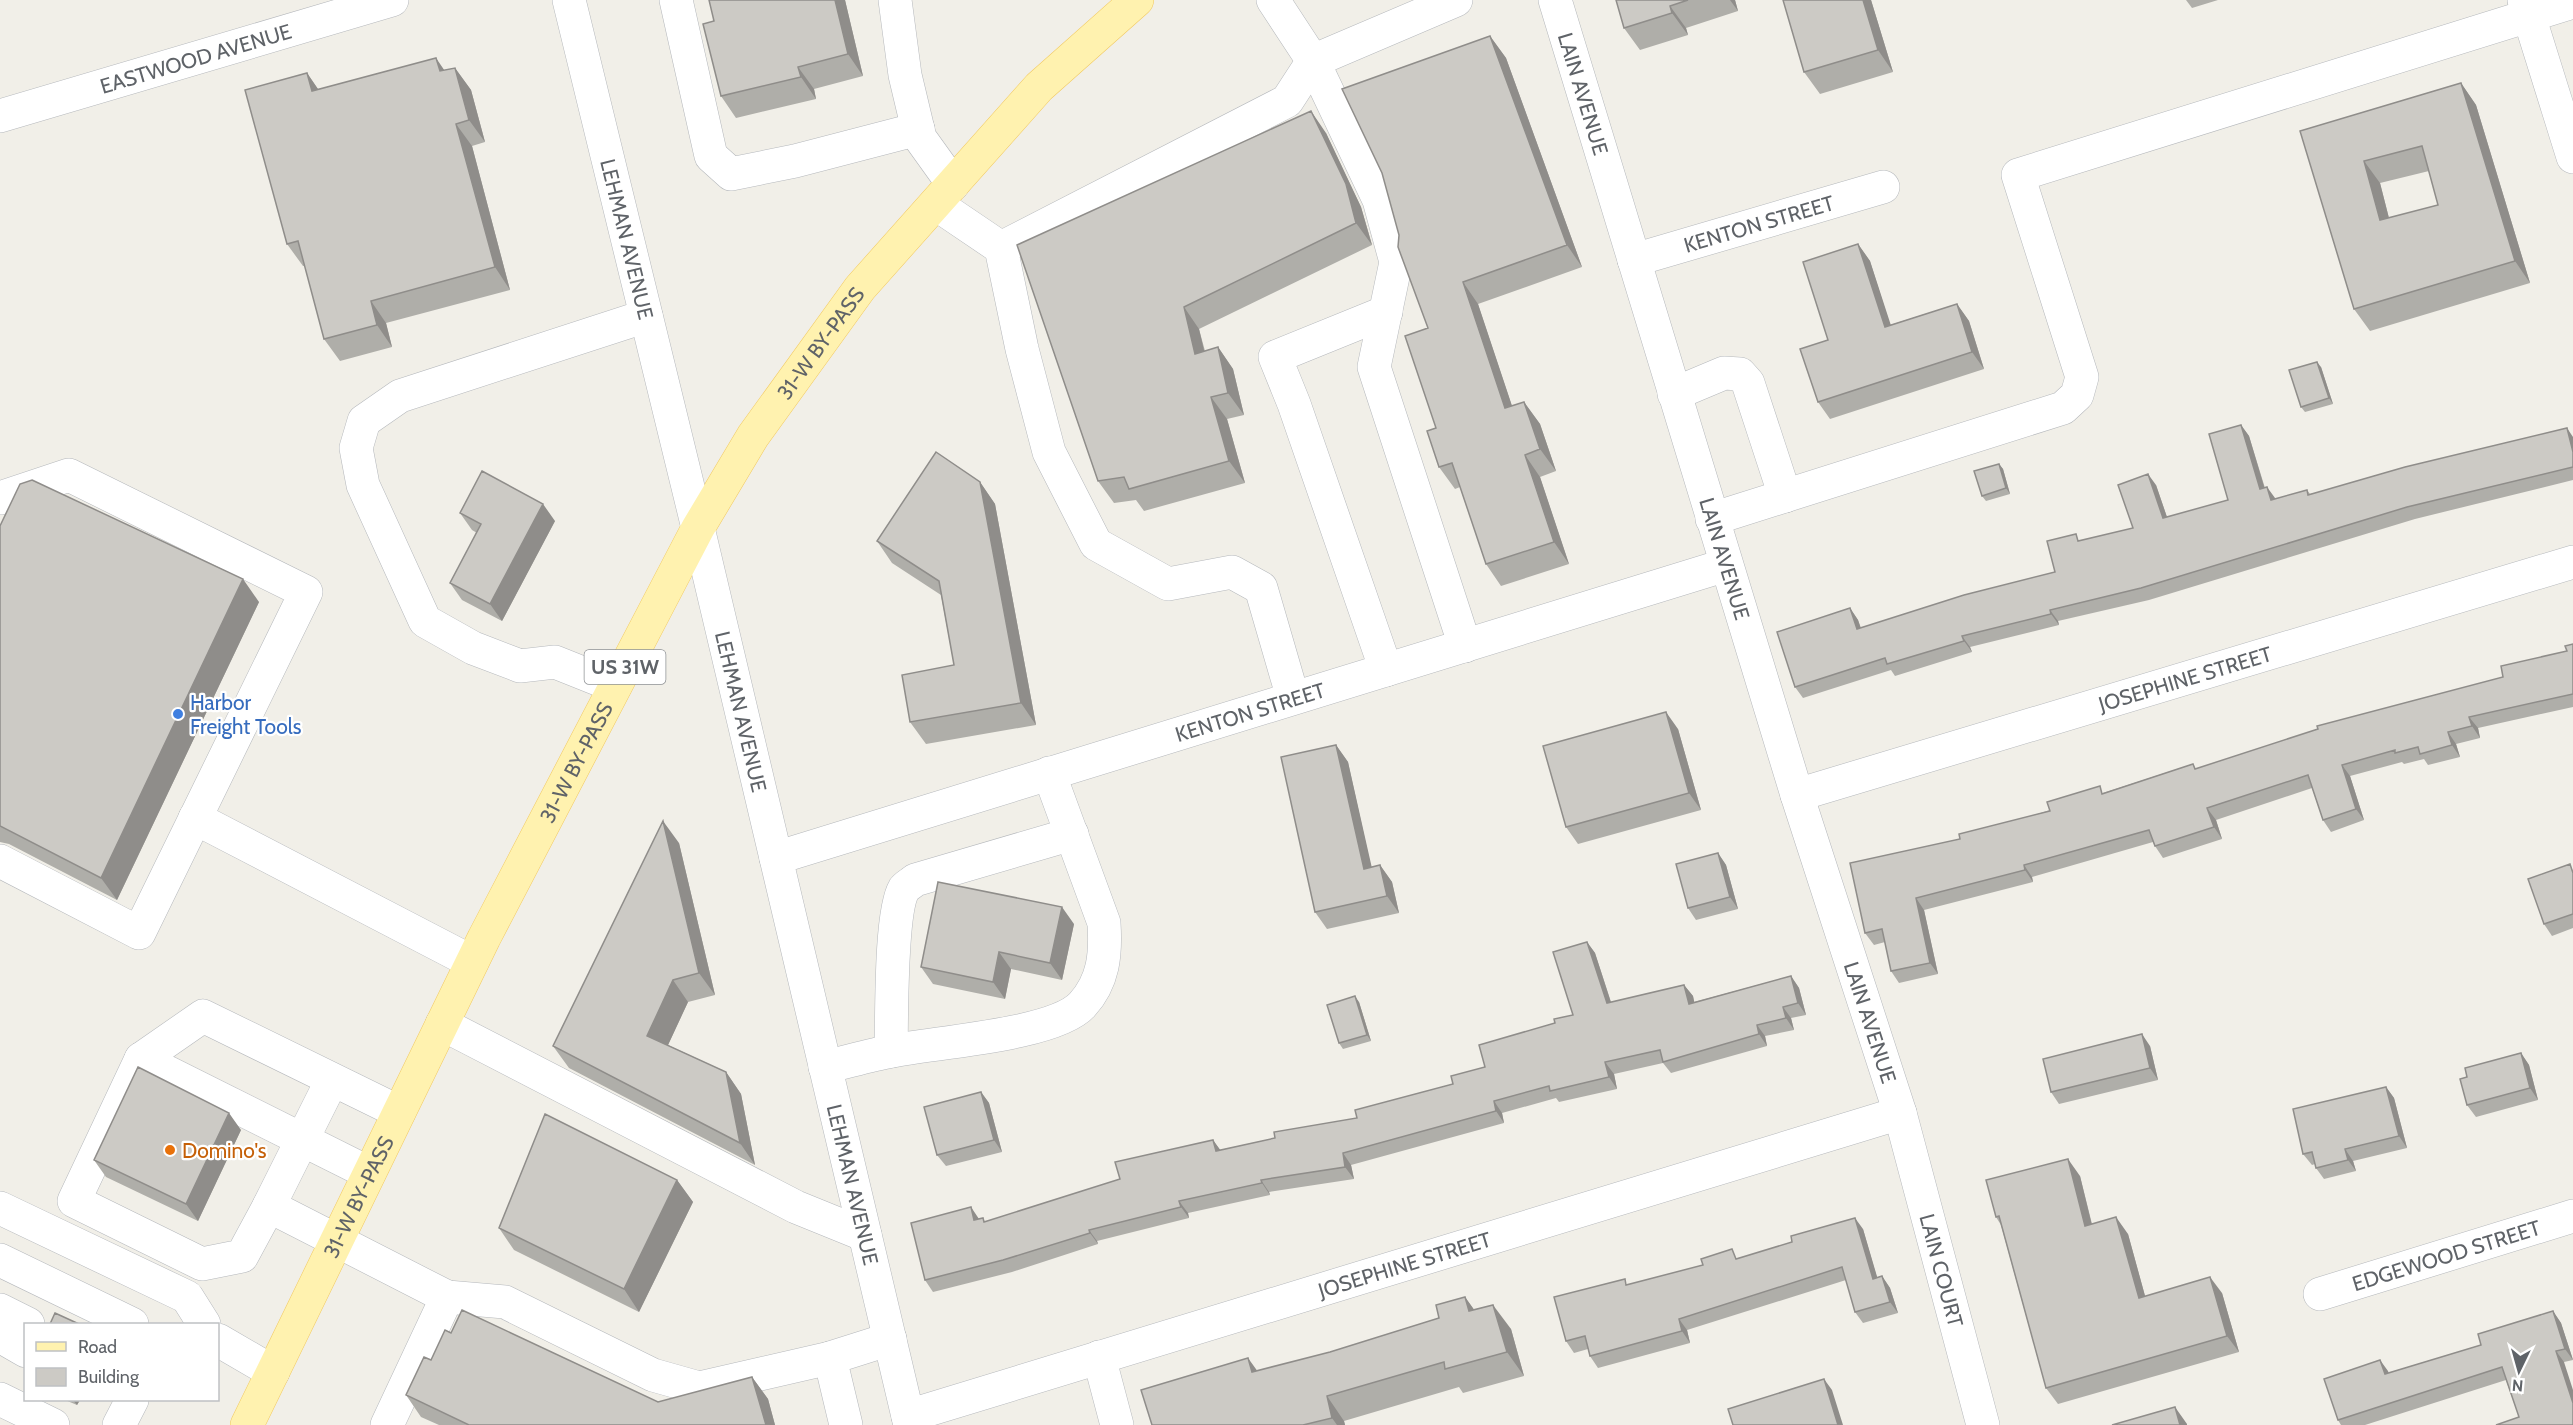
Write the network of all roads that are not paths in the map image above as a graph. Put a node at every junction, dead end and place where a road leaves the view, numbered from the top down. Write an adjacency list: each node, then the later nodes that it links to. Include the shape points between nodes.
1 (392, 0): 12 (street, EASTWOOD AVENUE)
2 (569, 0): 20 (street, LEHMAN AVENUE)
3 (676, 0): 13 (street, via 711,156 731,174)
4 (895, 0): 13 (street)
5 (1273, 0): 11 (street)
6 (1456, 0): 11 (street)
7 (1555, 0): 18 (street, LAIN AVENUE)
8 (2573, 2): 10 (street)
9 (1129, 3): 16 (main road, 31-W BY-PASS / US 31W, via 1039,87)
10 (2526, 8): 14 (street); 22 (street, via 2018,175 2082,377 2077,395 2063,408)
11 (1312, 61): 17 (street, via 1287,100); 19 (street, via 1379,200 1396,262)
12 (0, 116)
13 (918, 129): 16 (street)
14 (2573, 158)
15 (1884, 187): 18 (street, KENTON STREET)
16 (944, 194): 17 (street); 25 (main road, 31-W BY-PASS / US 31W, via 847,307 753,435)
17 (1001, 248): 31 (street, via 1022,349 1050,452 1096,544 1168,584 1232,572 1262,588)
18 (1634, 260): 21 (street, LAIN AVENUE)
19 (1386, 312): 28 (street, via 1374,367); 29 (street, via 1275,357)
20 (646, 316): 25 (street, LEHMAN AVENUE); 30 (street, via 400,396 364,421 356,448 363,485 425,621 473,648 520,666 555,662)
21 (1674, 394): 22 (street, via 1724,373 1740,374 1748,383); 24 (street, LAIN AVENUE)
22 (1785, 496): 24 (street)
23 (0, 498): 34 (street, via 69,475 306,592)
24 (1712, 519): 27 (street, LAIN AVENUE)
25 (698, 528): 30 (main road, 31-W BY-PASS / US 31W); 36 (street, LEHMAN AVENUE)
26 (2573, 561): 33 (street, JOSEPHINE STREET)
27 (1726, 566): 28 (street, KENTON STREET); 33 (street, LAIN AVENUE)
28 (1465, 646): 29 (street, KENTON STREET)
29 (1386, 670): 31 (street, KENTON STREET)
30 (615, 686): 38 (main road, 31-W BY-PASS / US 31W)
31 (1293, 698): 32 (street, KENTON STREET)
32 (1049, 773): 35 (street); 36 (street, KENTON STREET)
33 (1797, 795): 45 (street, LAIN AVENUE)
34 (195, 818): 37 (street, via 139,933); 38 (street)
35 (1071, 834): 40 (street, via 915,880 904,890 898,911); 40 (street, via 1104,923 1101,980 1081,1006 1045,1025)
36 (776, 858): 42 (street, LEHMAN AVENUE)
37 (0, 861)
38 (472, 962): 39 (main road, 31-W BY-PASS / US 31W)
39 (442, 1024): 44 (main road, 31-W BY-PASS / US 31W); 51 (street, via 796,1207)
40 (891, 1051): 42 (street)
41 (141, 1059): 43 (street, via 203,1016); 46 (street); 54 (street, via 74,1201)
42 (825, 1067): 51 (street, LEHMAN AVENUE)
43 (332, 1080): 44 (street); 46 (street)
44 (399, 1112): 47 (main road, 31-W BY-PASS / US 31W)
45 (1900, 1113): 67 (street, JOSEPHINE STREET); 76 (street, LAIN COURT)
46 (302, 1139): 47 (street); 48 (street)
47 (369, 1173): 52 (main road, 31-W BY-PASS / US 31W)
48 (269, 1206): 52 (street); 54 (street, via 242,1256)
49 (0, 1208): 56 (street)
50 (2573, 1216): 55 (street, EDGEWOOD STREET)
51 (865, 1235): 63 (street, LEHMAN AVENUE)
52 (337, 1241): 57 (street); 68 (main road, 31-W BY-PASS / US 31W)
53 (0, 1260): 60 (street)
54 (202, 1264): 56 (street)
55 (2320, 1294)
56 (188, 1297): 61 (street)
57 (447, 1297): 66 (street, via 505,1302 653,1375 699,1388); 73 (street)
58 (0, 1310): 59 (street)
59 (26, 1323)
60 (130, 1323)
61 (203, 1323)
62 (0, 1336): 65 (street)
63 (890, 1339): 66 (street); 70 (street, LEHMAN AVENUE)
64 (219, 1341): 68 (street)
65 (24, 1350)
66 (830, 1358): 74 (street)
67 (1100, 1358): 70 (street, JOSEPHINE STREET); 75 (street)
68 (273, 1372): 72 (main road, 31-W BY-PASS / US 31W)
69 (0, 1399): 71 (street)
70 (909, 1421)
71 (53, 1425)
72 (247, 1425)
73 (387, 1425)
74 (846, 1425)
75 (1117, 1425)
76 (1983, 1425)

